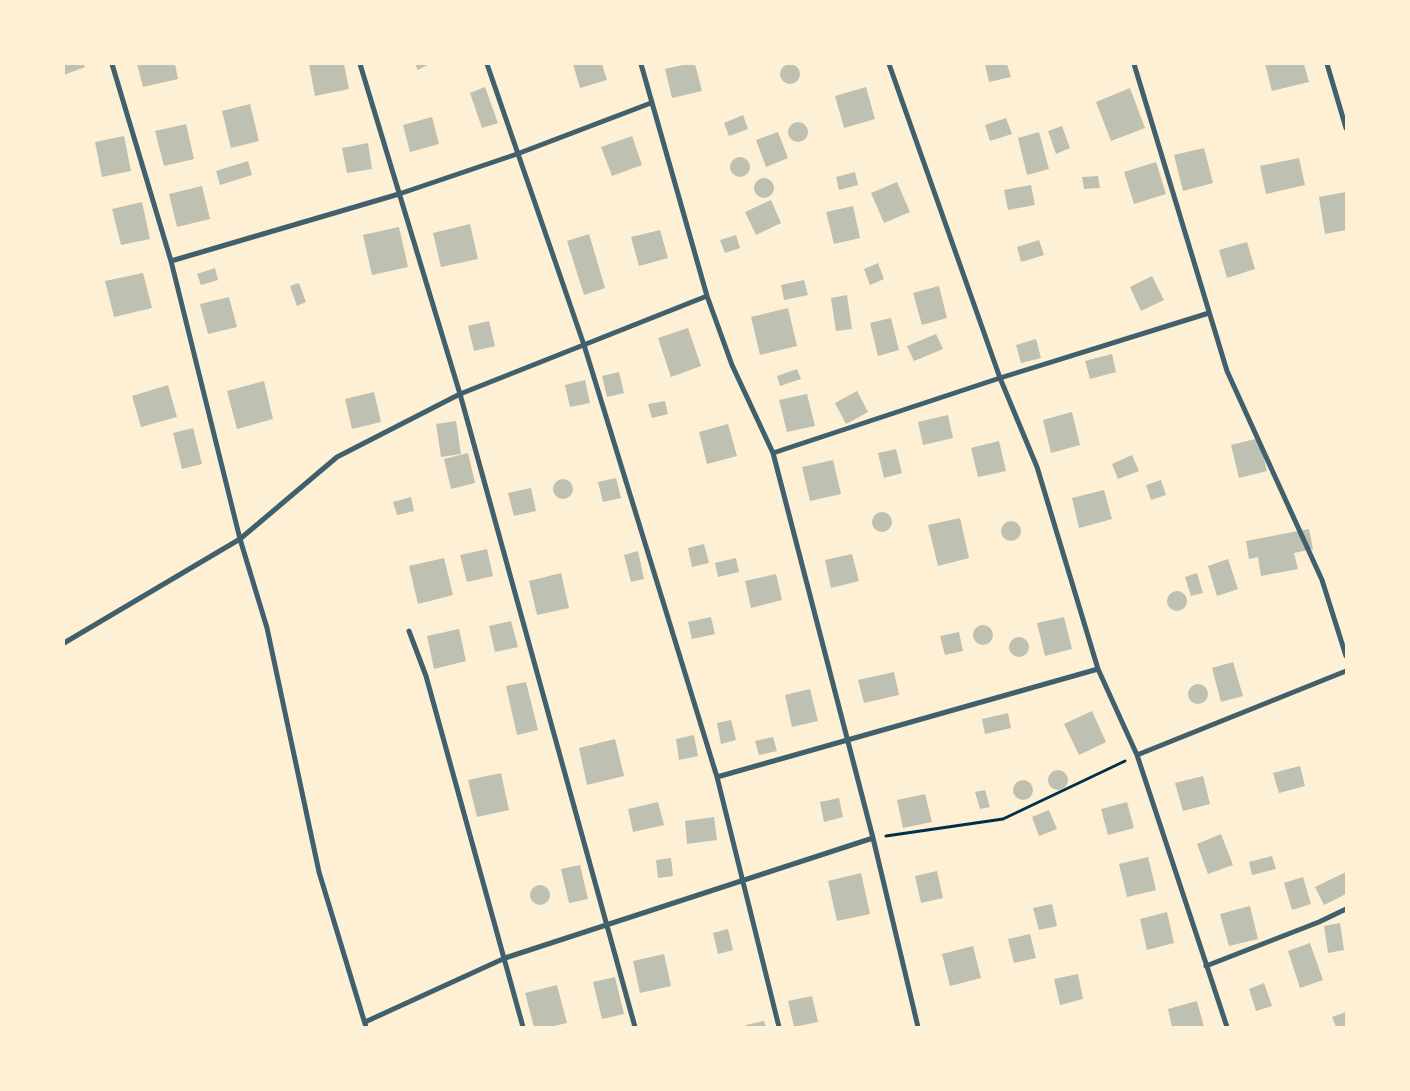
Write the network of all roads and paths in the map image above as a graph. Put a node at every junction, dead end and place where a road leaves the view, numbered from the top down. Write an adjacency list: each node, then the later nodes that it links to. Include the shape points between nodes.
1 (112, 64): 12 (street)
2 (360, 64): 11 (street)
3 (488, 64): 10 (street)
4 (641, 64): 8 (street)
5 (889, 64): 16 (street)
6 (1134, 64): 14 (street)
7 (1328, 64): 9 (street)
8 (651, 103): 10 (street); 13 (street)
9 (1346, 128)
10 (517, 154): 11 (street); 15 (street)
11 (399, 194): 12 (street); 17 (street)
12 (171, 260): 19 (street)
13 (706, 296): 15 (street); 18 (street, via 732,365)
14 (1209, 313): 16 (street); 22 (street, via 1227,371 1322,580)
15 (584, 345): 17 (street); 27 (street)
16 (1000, 378): 18 (street); 23 (street, via 1037,467)
17 (460, 394): 19 (street, via 337,457); 31 (street)
18 (773, 453): 25 (street)
19 (240, 539): 21 (street); 34 (street, via 267,628 319,872)
20 (409, 631): 32 (street, via 426,676)
21 (64, 643)
22 (1346, 656)
23 (1098, 669): 25 (street); 26 (street)
24 (1346, 671): 26 (street)
25 (848, 739): 27 (street); 28 (street)
26 (1137, 755): 28 (path, via 1003,819); 33 (street)
27 (717, 777): 29 (street)
28 (873, 838): 29 (street); 38 (street)
29 (741, 881): 31 (street); 37 (street)
30 (1346, 909): 33 (street)
31 (607, 924): 32 (street); 36 (street)
32 (505, 958): 34 (street); 35 (street)
33 (1206, 966): 39 (street)
34 (366, 1025)
35 (523, 1027)
36 (635, 1027)
37 (779, 1027)
38 (918, 1027)
39 (1227, 1027)

